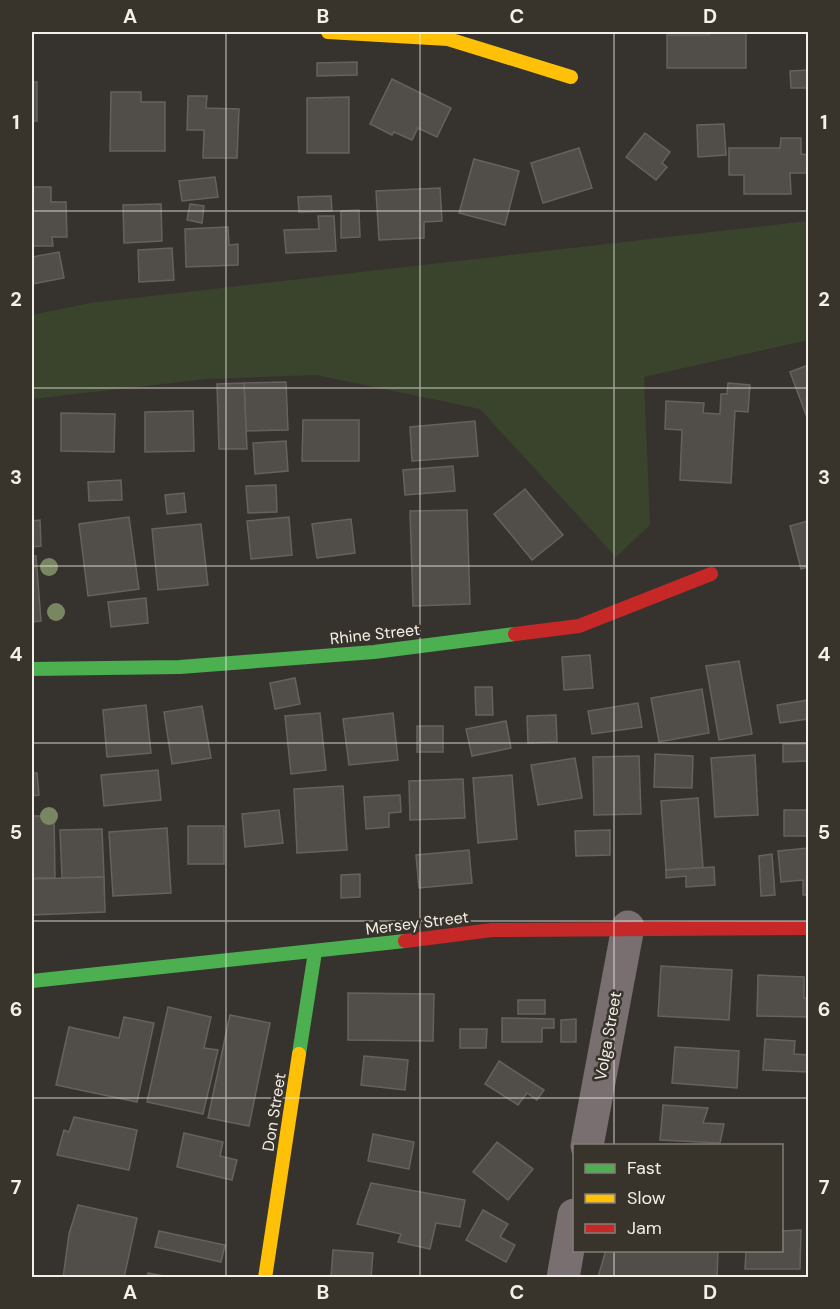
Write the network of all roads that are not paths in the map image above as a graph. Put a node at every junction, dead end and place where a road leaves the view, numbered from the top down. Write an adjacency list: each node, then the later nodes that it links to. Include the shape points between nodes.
1 (328, 32): 2 (street, via 448,39)
2 (572, 76)
3 (711, 574): 4 (street, Rhine Street, via 579,626 363,653 180,667)
4 (32, 669)
5 (628, 927): 6 (street, Mersey Street); 7 (street, Mersey Street, via 492,930); 9 (street, Volga Street)
6 (808, 928)
7 (315, 952): 8 (street, Mersey Street); 11 (street, Don Street)
8 (32, 981)
9 (587, 1144)
10 (573, 1221): 12 (street)
11 (265, 1278)
12 (563, 1278)

